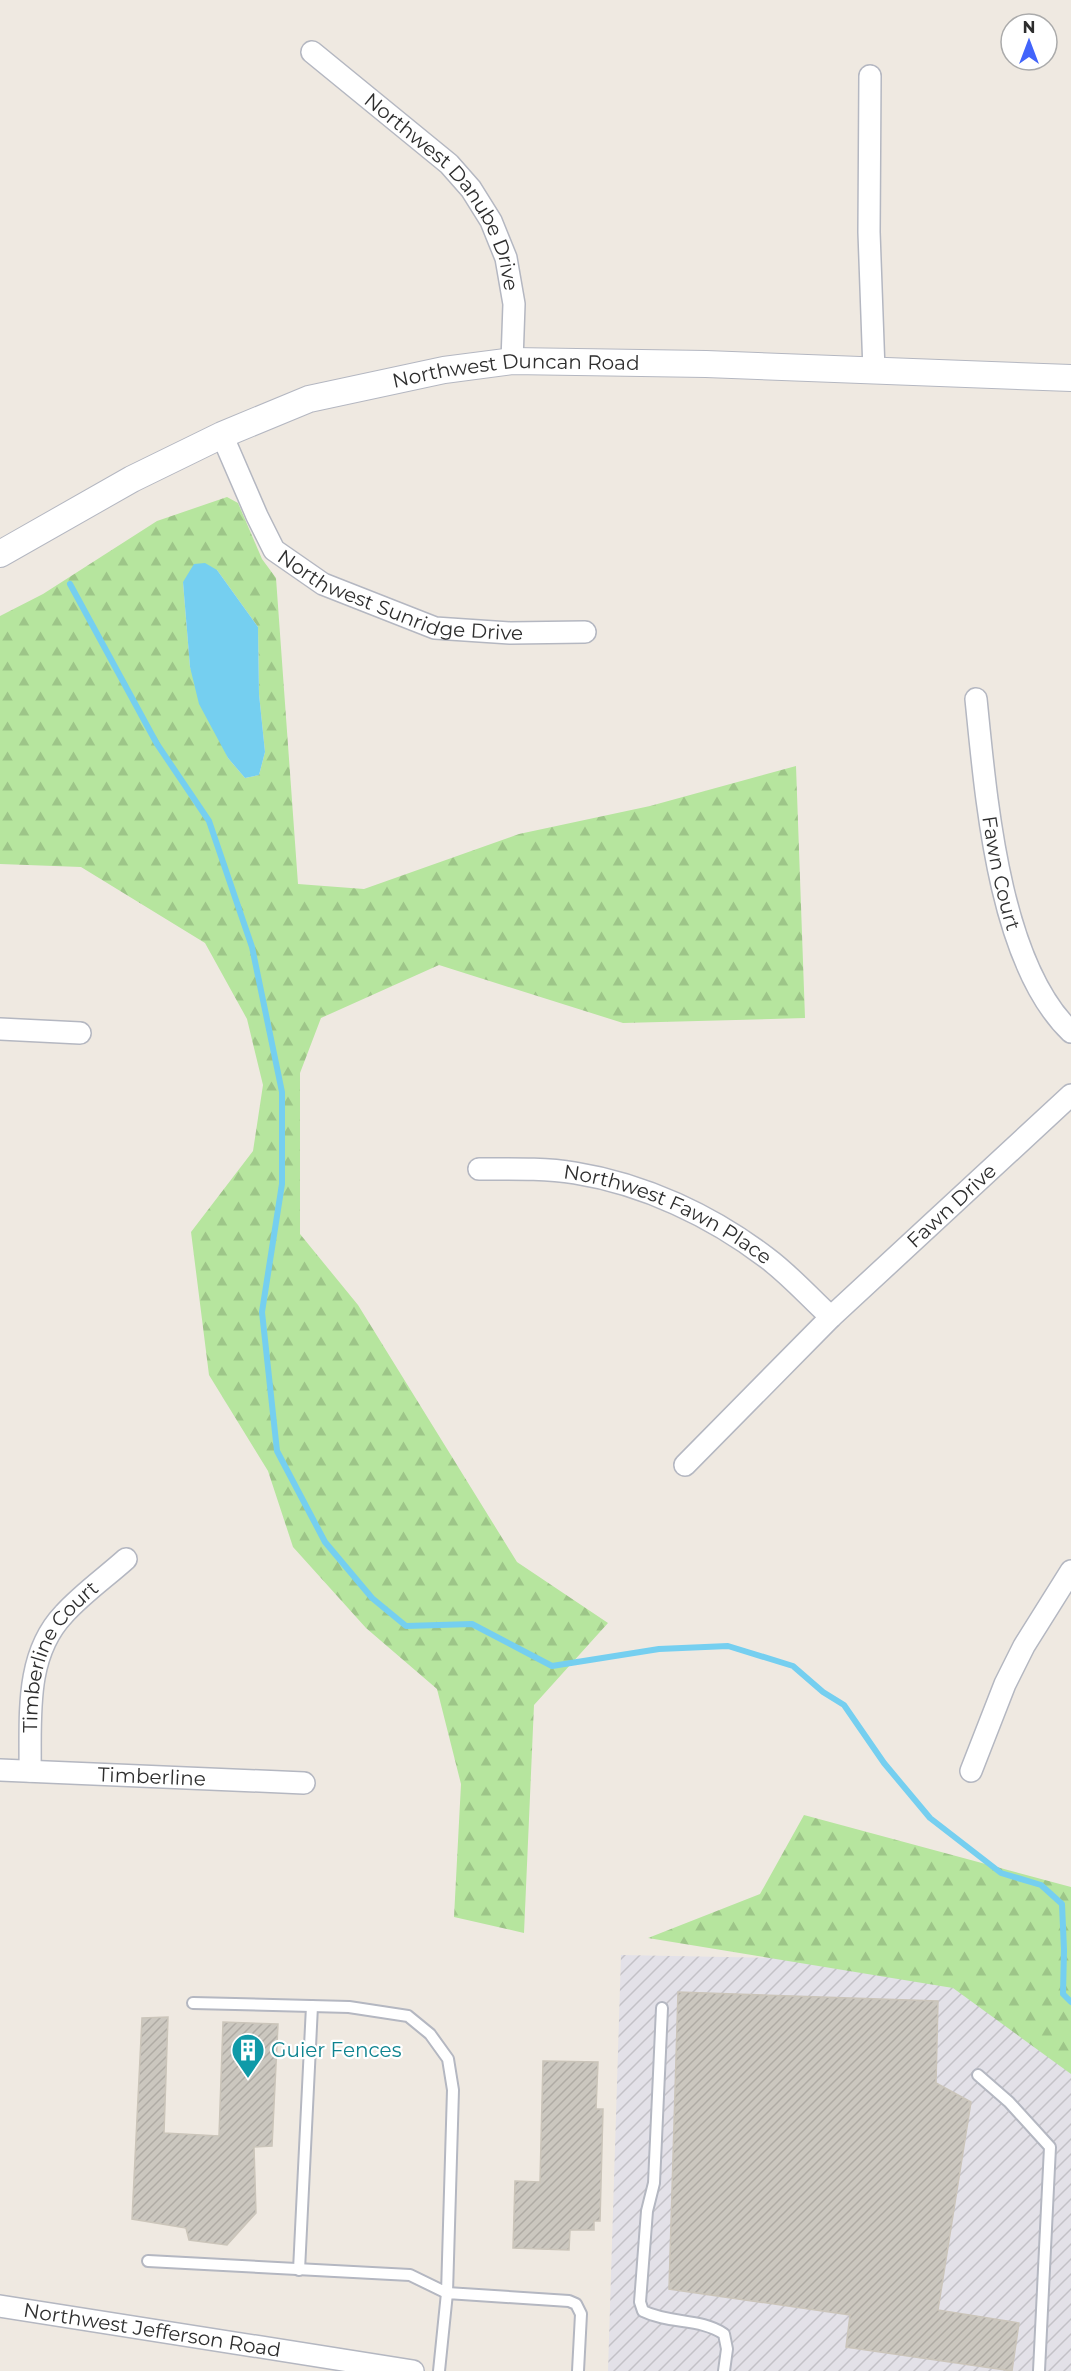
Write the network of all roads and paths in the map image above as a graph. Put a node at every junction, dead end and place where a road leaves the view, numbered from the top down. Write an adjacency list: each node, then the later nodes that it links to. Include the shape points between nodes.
1 (312, 52): 3 (street, Northwest Danube Drive, via 449,164 471,189 491,221 506,258 514,303)
2 (870, 76): 4 (street, via 869,232)
3 (512, 361): 4 (street, Northwest Duncan Road); 6 (street, Northwest Duncan Road, via 444,370 309,399)
4 (874, 371): 5 (street, Northwest Duncan Road)
5 (1071, 378)
6 (222, 435): 7 (street, Northwest Duncan Road, via 132,479); 8 (street, Northwest Sunridge Drive, via 274,550 323,584 435,628)
7 (0, 554)
8 (585, 632)
9 (976, 699): 11 (street, Fawn Court, via 1001,884 1038,987)
10 (0, 1029): 12 (street)
11 (1071, 1032)
12 (80, 1033)
13 (1071, 1095): 15 (street, Fawn Drive)
14 (479, 1169): 15 (street, Northwest Fawn Place, via 576,1173 617,1183 697,1213 770,1260)
15 (831, 1317): 16 (street, Fawn Drive)
16 (685, 1465)
17 (126, 1559): 20 (street, Timberline Court, via 63,1615 36,1661)
18 (1071, 1570): 21 (street, via 1024,1646)
19 (0, 1770): 20 (street, Timberline)
20 (30, 1771): 22 (street, Timberline)
21 (970, 1771)
22 (304, 1783)
23 (193, 2004): 24 (lane)
24 (312, 2006): 28 (lane); 29 (lane, via 408,2016 430,2034 448,2059 453,2090)
25 (662, 2008): 34 (lane, via 654,2183 647,2211 640,2302 644,2311 655,2317 714,2327 724,2334)
26 (978, 2075): 35 (lane, via 1050,2147)
27 (148, 2261): 28 (lane)
28 (299, 2270): 29 (lane, via 410,2275)
29 (447, 2294): 32 (lane); 33 (lane, via 576,2304 581,2314)
30 (0, 2306): 31 (street, Northwest Jefferson Road)
31 (413, 2371)
32 (439, 2371)
33 (578, 2371)
34 (724, 2371)
35 (1038, 2371)

